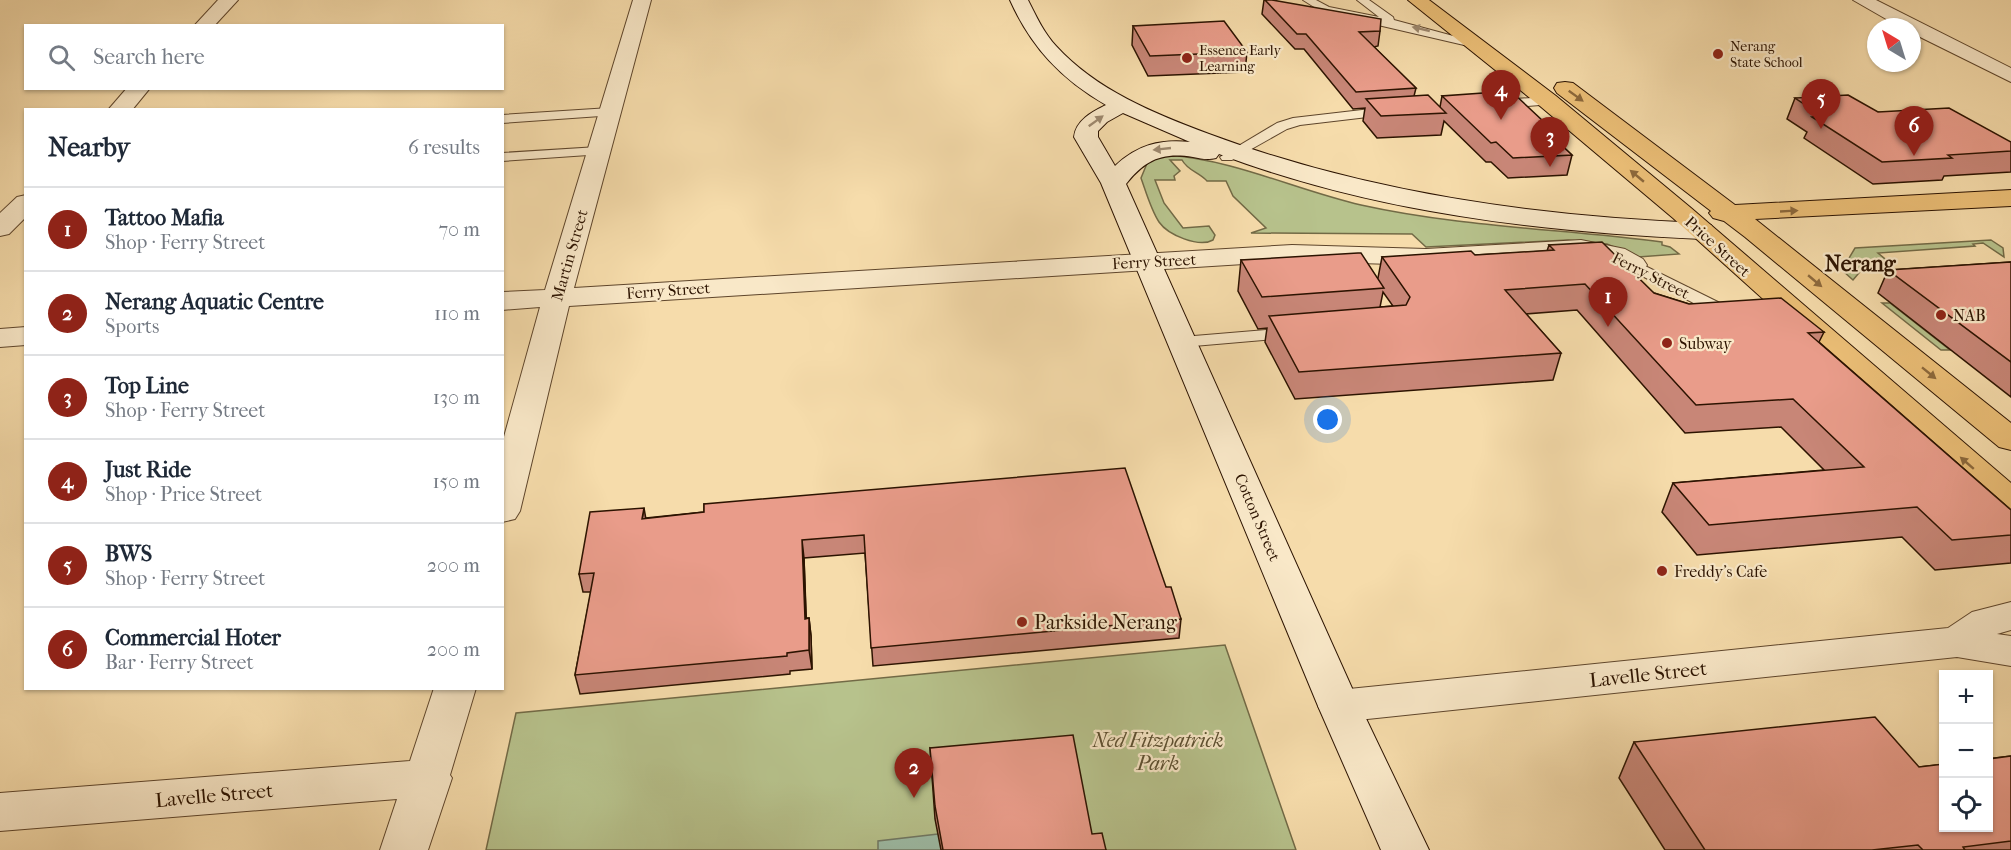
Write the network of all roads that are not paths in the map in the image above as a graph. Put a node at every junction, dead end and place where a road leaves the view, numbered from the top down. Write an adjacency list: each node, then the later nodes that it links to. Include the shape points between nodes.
1 (229, 0): 10 (street)
2 (642, 0): 19 (street, Martin Street)
3 (1019, 0): 15 (street, via 1032,29 1055,58)
4 (1308, 0): 9 (lane, via 1323,10)
5 (1362, 0): 9 (lane)
6 (1417, 0): 11 (main road, Price Street)
7 (1443, 0): 30 (main road, Price Street, one-way to 30)
8 (1862, 0): 12 (street)
9 (1394, 23): 11 (lane, one-way to 9)
10 (205, 24)
11 (1477, 44): 14 (main road, Price Street)
12 (2011, 76)
13 (138, 90): 17 (street)
14 (1548, 101): 16 (lane); 29 (main road, Price Street, one-way to 14)
15 (1122, 105): 20 (street); 25 (street, Cotton Street, one-way to 15, via 1086,131 1090,124)
16 (1486, 105)
17 (121, 108)
18 (1399, 110): 23 (lane, via 1298,121)
19 (610, 112): 21 (lane); 22 (street, Martin Street)
20 (1143, 115): 23 (street); 25 (street, Cotton Street, via 1123,125 1109,139)
21 (504, 119)
22 (598, 151): 24 (lane); 34 (street, Martin Street)
23 (1232, 155): 25 (street, one-way to 25, via 1182,149 1150,151 1136,157); 29 (street, Ferry Street, via 1379,193 1521,219)
24 (504, 158)
25 (1113, 183): 32 (street, Cotton Street)
26 (2011, 198): 30 (main road, Ferry Street, one-way to 26)
27 (24, 204): 31 (street)
28 (2011, 215): 30 (main road, Ferry Street)
29 (1692, 222): 30 (main road, Ferry Street); 42 (main road, Price Street, one-way to 29, via 1778,310)
30 (1742, 222): 41 (main road, Price Street, one-way to 41)
31 (0, 228)
32 (1147, 261): 33 (street, Ferry Street, via 1352,262 1581,248 1615,255); 34 (street, Ferry Street); 40 (street, Cotton Street)
33 (1633, 265): 36 (lane, Ferry Street, via 1725,314)
34 (557, 297): 35 (street, Ferry Street); 43 (street, Martin Street)
35 (504, 301)
36 (1744, 313)
37 (1307, 332): 40 (lane)
38 (24, 336): 39 (street)
39 (0, 338)
40 (1182, 342): 48 (street, Cotton Street)
41 (2011, 440)
42 (2011, 502)
43 (504, 503)
44 (2011, 616): 45 (street, Lavelle Street, via 1986,622)
45 (1957, 642): 46 (street, Lavelle Street); 48 (street, Lavelle Street)
46 (2011, 651)
47 (454, 690): 49 (street)
48 (1340, 705): 52 (street, Cotton Street)
49 (429, 778): 50 (street, Lavelle Street); 51 (street)
50 (0, 812)
51 (404, 850)
52 (1405, 850)

